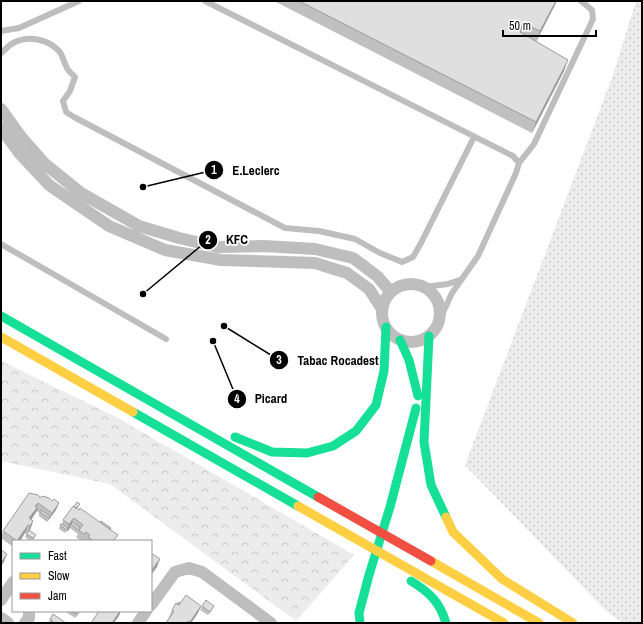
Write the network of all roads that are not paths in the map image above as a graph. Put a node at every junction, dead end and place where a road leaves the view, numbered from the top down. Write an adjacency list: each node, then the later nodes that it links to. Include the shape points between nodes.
1 (79, 1): 4 (lane, via 19,28)
2 (204, 1): 8 (lane)
3 (581, 1): 9 (lane, via 592,10 593,19 534,144)
4 (1, 31)
5 (1, 53): 8 (lane, via 13,43 27,40 38,39 48,43 58,50 68,70 75,77 63,102 66,112 74,117 285,228 319,231 355,239 402,262 413,257)
6 (1, 110): 13 (street, via 45,164 81,193 140,226 218,247 315,249 353,258 377,276)
7 (1, 128): 14 (street, via 20,154 49,184 109,226 165,250 221,260 314,263 347,273 369,289)
8 (474, 137): 9 (lane, via 513,156)
9 (519, 163): 11 (lane, via 478,256)
10 (1, 244): 20 (lane)
11 (462, 278): 12 (lane, via 448,284); 16 (lane)
12 (424, 287): 13 (street, via 406,284); 16 (street, via 436,299 440,308)
13 (391, 292): 14 (street)
14 (382, 309): 17 (street)
15 (1, 316): 24 (highway)
16 (440, 319): 18 (street, via 436,329)
17 (386, 327): 21 (street); 24 (highway, via 384,371 376,405 356,431 333,446 307,453 272,452 193,419)
18 (428, 336): 21 (street, via 419,341); 22 (highway)
19 (1, 337): 25 (highway)
20 (166, 339)
21 (400, 340): 23 (highway, via 409,360)
22 (427, 367): 23 (highway); 40 (highway, via 424,442 431,485 453,532 502,579)
23 (418, 396): 36 (highway, via 390,507 368,575 359,613)
24 (169, 412): 39 (highway)
25 (290, 500): 37 (highway, via 426,590 442,610); 38 (highway)
26 (12, 584): 27 (street)
27 (6, 598)
28 (152, 604): 35 (street, via 175,572 189,568 202,572)
29 (29, 612): 33 (street, via 29,618)
30 (145, 612): 34 (street)
31 (1, 618): 32 (street)
32 (8, 623)
33 (25, 623)
34 (138, 623)
35 (271, 623)
36 (360, 623)
37 (446, 623)
38 (504, 623)
39 (539, 623)
40 (573, 623)

